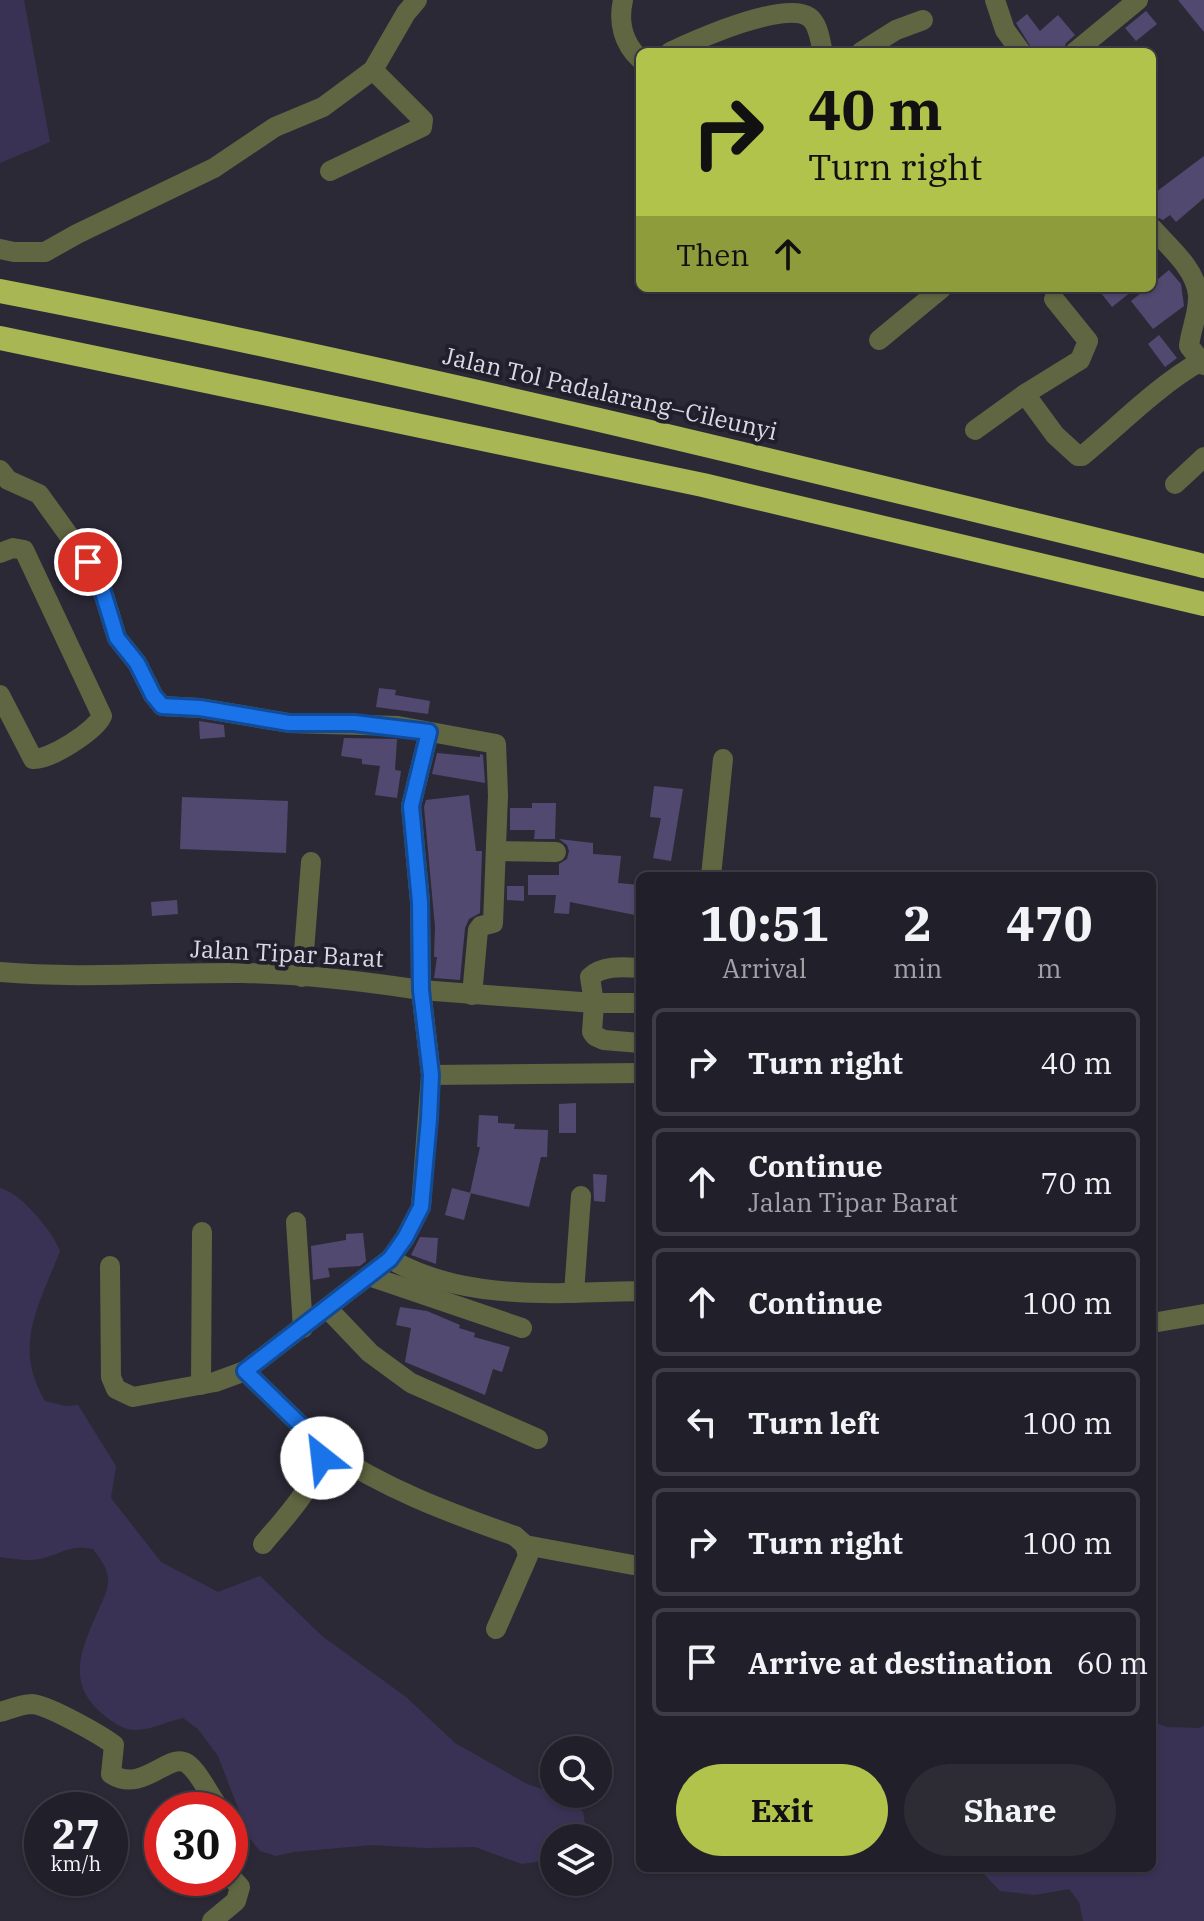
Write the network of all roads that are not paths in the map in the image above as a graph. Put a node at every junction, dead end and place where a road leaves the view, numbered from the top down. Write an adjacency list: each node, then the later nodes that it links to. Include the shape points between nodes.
1 (417, 0): 12 (street)
2 (623, 0): 11 (street, via 620,21)
3 (995, 0): 9 (street)
4 (1138, 0): 10 (street)
5 (923, 20): 8 (street)
6 (680, 48): 7 (street, via 747,20 788,14 811,18)
7 (822, 48)
8 (867, 48)
9 (1016, 48)
10 (1080, 48)
11 (636, 55)
12 (373, 70): 13 (street, via 423,120 422,127); 15 (street, via 323,107 275,127 214,168 45,252)
13 (330, 171)
14 (1156, 233): 21 (street, via 1195,285 1189,346)
15 (0, 249)
16 (0, 291): 28 (highway, Jalan Tol Padalarang–Cileunyi, via 193,328 694,441)
17 (937, 292): 20 (street)
18 (1054, 299): 22 (street, via 1088,341 1080,360)
19 (0, 338): 29 (highway, via 703,485)
20 (879, 340)
21 (1202, 363): 22 (street, via 1163,386 1082,456 1055,435)
22 (1025, 394): 23 (street)
23 (975, 430)
24 (1204, 457): 26 (street)
25 (0, 470): 31 (street, via 8,480 39,494 88,562 117,638 162,706 289,723 354,723)
26 (1175, 484)
27 (0, 553): 30 (street, via 24,550 102,716 98,726 42,759 33,759)
28 (1204, 566)
29 (1204, 604)
30 (0, 695)
31 (429, 732): 33 (street, via 498,747); 40 (street, via 411,806)
32 (723, 759): 36 (street)
33 (496, 851): 34 (street); 41 (street, via 493,923 478,930)
34 (556, 852)
35 (311, 862): 39 (street)
36 (711, 872)
37 (636, 968): 42 (street, via 593,973)
38 (0, 972): 39 (street, Jalan Tipar Barat)
39 (302, 977): 40 (street, Jalan Tipar Barat)
40 (421, 990): 41 (street, Jalan Tipar Barat); 46 (street)
41 (472, 995): 42 (street, Jalan Tipar Barat)
42 (594, 1003): 43 (street, Jalan Tipar Barat); 44 (street, via 595,1036)
43 (636, 1003)
44 (636, 1043)
45 (636, 1073): 46 (street)
46 (431, 1075): 50 (street, via 421,1207)
47 (581, 1196): 54 (street)
48 (296, 1222): 58 (street)
49 (202, 1232): 61 (street)
50 (390, 1259): 52 (street); 54 (street, via 463,1285)
51 (110, 1266): 61 (street, via 111,1377 116,1389 133,1397)
52 (369, 1276): 55 (street); 59 (street)
53 (636, 1291): 54 (street)
54 (574, 1293)
55 (328, 1309): 58 (street); 62 (street, via 370,1353 411,1383)
56 (1204, 1314): 57 (street)
57 (1156, 1322)
58 (303, 1328): 60 (street)
59 (522, 1328)
60 (245, 1371): 61 (street); 63 (street)
61 (201, 1385)
62 (538, 1439)
63 (324, 1448): 64 (street, via 309,1487); 65 (street, via 398,1491 515,1536)
64 (263, 1544)
65 (525, 1545): 66 (street); 67 (street, via 528,1556)
66 (633, 1565)
67 (496, 1629)
68 (0, 1712): 69 (street, via 33,1704 56,1711 114,1745 111,1774 117,1778 151,1776 173,1760 182,1760)
69 (208, 1792)
70 (237, 1896): 71 (street)
71 (212, 1921)

